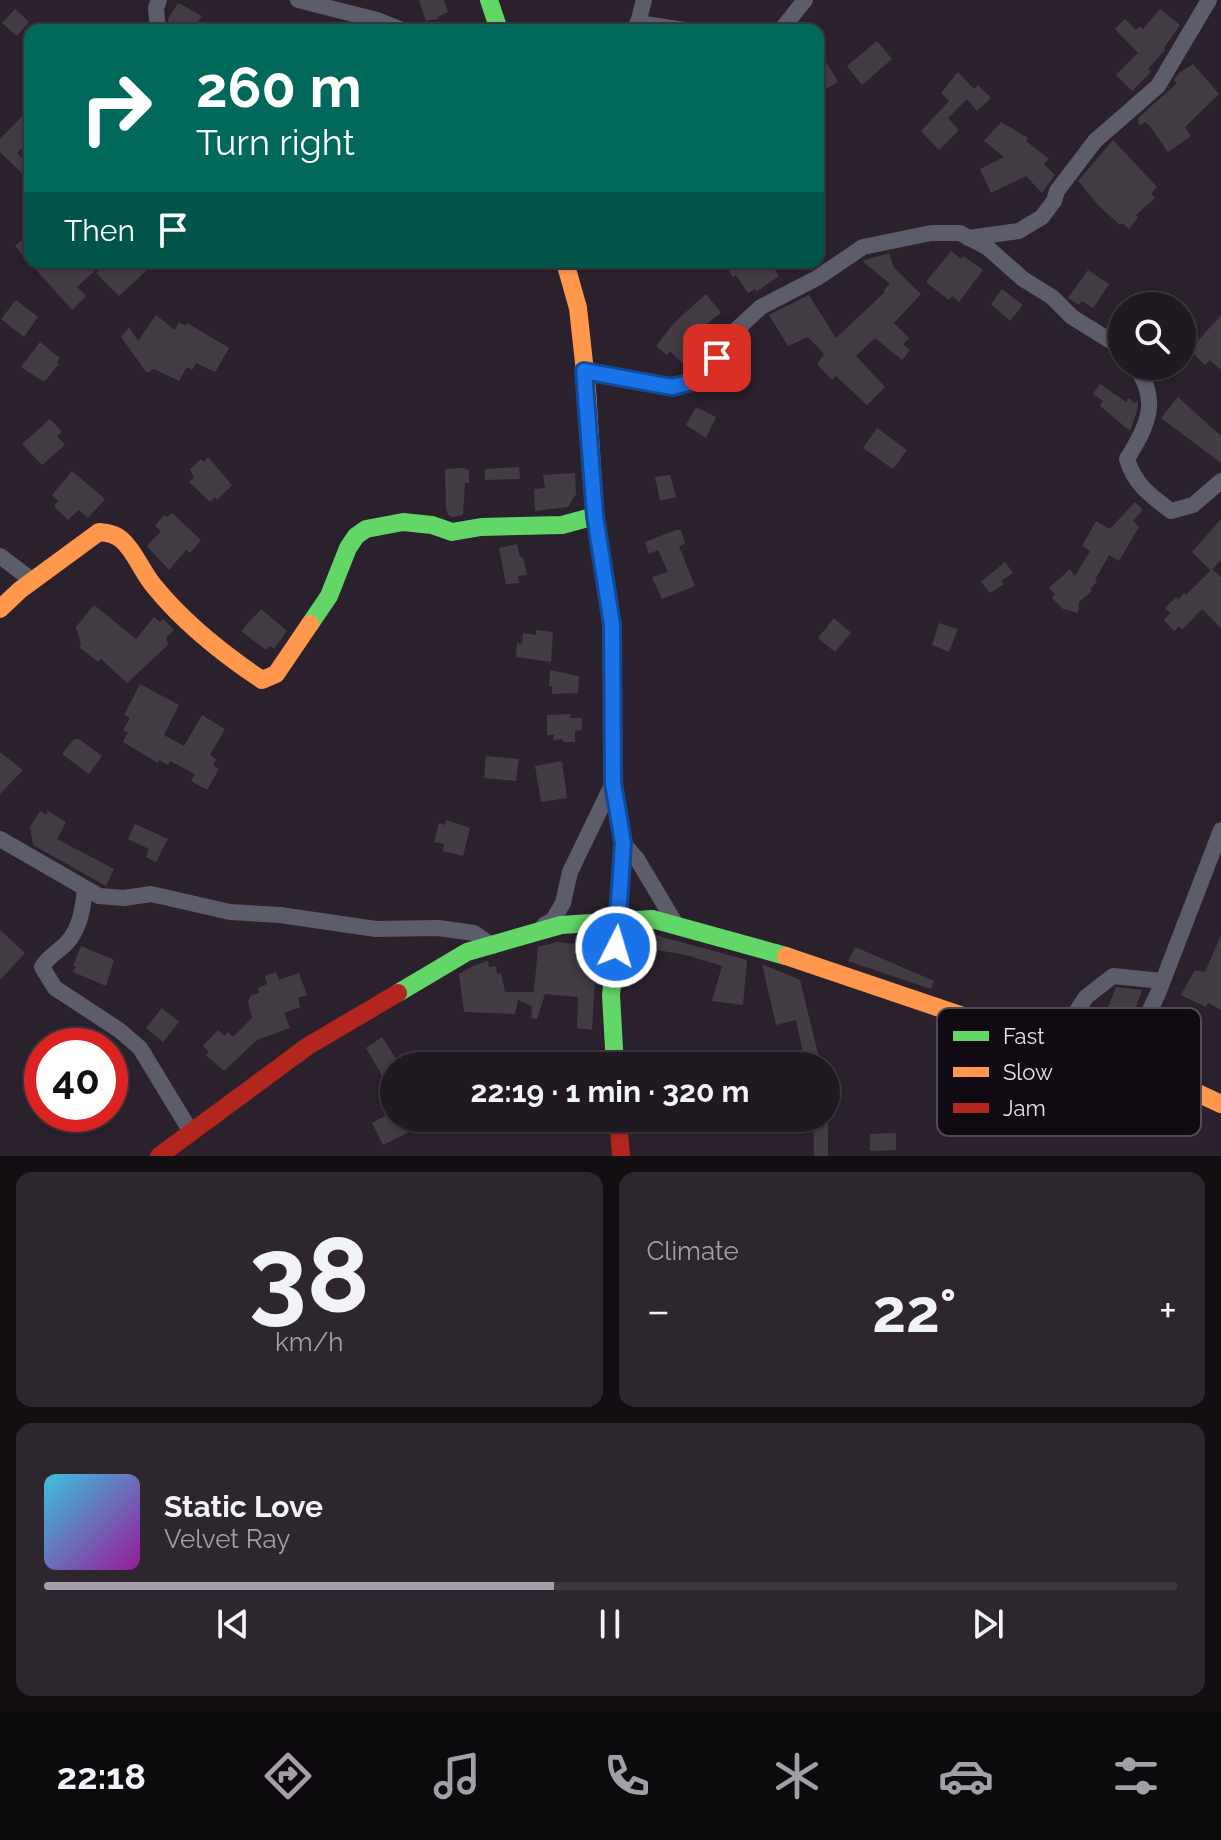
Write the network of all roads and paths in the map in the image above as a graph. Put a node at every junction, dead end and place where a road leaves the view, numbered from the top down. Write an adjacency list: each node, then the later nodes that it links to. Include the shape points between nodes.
1 (159, 0): 7 (street)
2 (298, 0): 8 (street)
3 (489, 0): 9 (street)
4 (644, 0): 10 (street)
5 (805, 0): 11 (street)
6 (1209, 0): 12 (street, via 1158,86 1095,141 1042,217 1019,231)
7 (157, 24)
8 (387, 24)
9 (497, 24)
10 (636, 24)
11 (786, 24)
12 (968, 238): 14 (street); 15 (street, via 931,233 863,247 761,307 688,383 672,387)
13 (567, 268): 15 (street, via 578,308)
14 (1108, 339)
15 (584, 371): 18 (street)
16 (1143, 380): 17 (street, via 1151,406 1148,423 1127,459 1131,475 1171,511 1193,505)
17 (1221, 481)
18 (595, 516): 20 (street, via 562,525 452,532 403,522 366,529 348,548 329,596 276,674 262,680 170,604 116,536 99,532); 22 (street, via 612,625)
19 (0, 556): 20 (street)
20 (33, 581): 21 (street)
21 (0, 609)
22 (613, 783): 25 (street); 29 (street, via 570,872 563,903 553,920)
23 (1221, 830): 31 (street)
24 (0, 839): 26 (street)
25 (623, 843): 27 (street); 28 (street)
26 (85, 889): 30 (street, via 99,896 151,894 230,912 376,929 474,933); 38 (street, via 82,915 69,940 42,967 55,988 140,1048)
27 (619, 923): 28 (street, via 652,919); 29 (street, via 561,925); 35 (street, via 611,995)
28 (677, 926): 32 (street, via 778,953)
29 (528, 934): 30 (street)
30 (493, 946): 38 (street, via 467,952 328,1034)
31 (1162, 981): 33 (street, via 1113,976); 34 (street)
32 (940, 1008)
33 (1079, 1008)
34 (1150, 1008)
35 (614, 1052)
36 (1201, 1094): 37 (street)
37 (1221, 1104)
38 (191, 1132): 40 (street)
39 (619, 1132): 41 (street)
40 (159, 1156)
41 (621, 1156)

